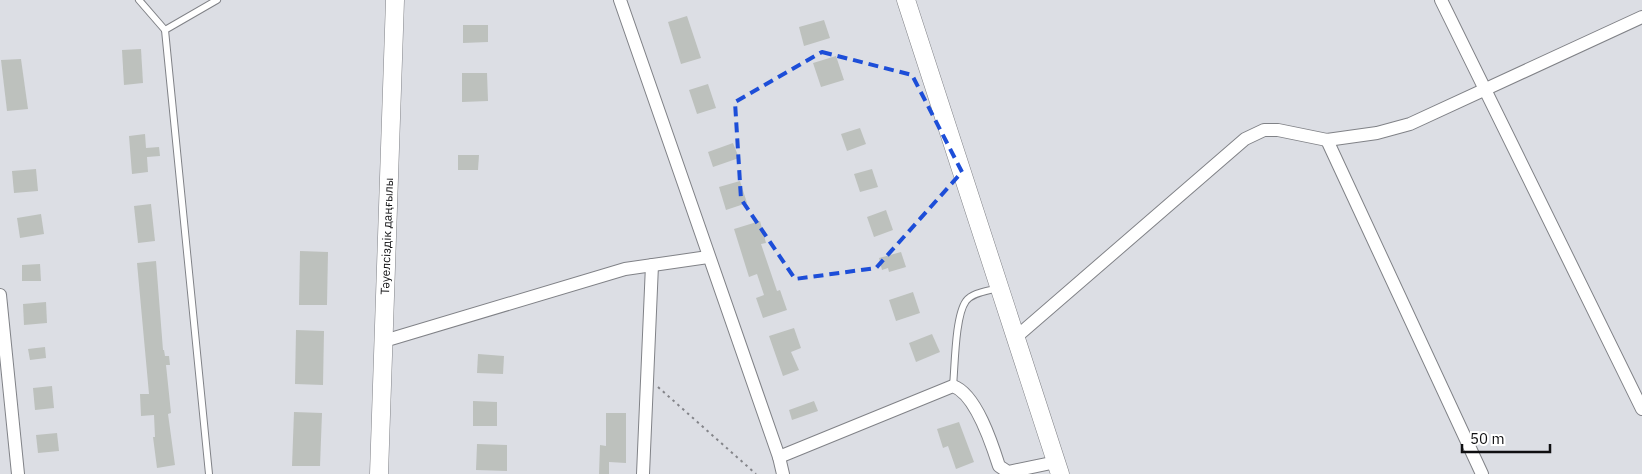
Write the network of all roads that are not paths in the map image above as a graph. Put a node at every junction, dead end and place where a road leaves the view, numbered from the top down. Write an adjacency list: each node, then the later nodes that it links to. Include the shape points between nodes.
1 (139, 0): 8 (lane)
2 (217, 0): 8 (lane)
3 (395, 0): 16 (main road, Тәуелсіздік даңғылы)
4 (620, 0): 11 (street)
5 (906, 0): 13 (main road)
6 (1441, 0): 9 (street)
7 (1642, 17): 9 (street)
8 (165, 30): 22 (lane)
9 (1485, 90): 10 (street, via 1410,124 1377,133); 18 (street)
10 (1327, 140): 15 (street, via 1278,130 1264,130 1245,139); 26 (street)
11 (708, 257): 12 (street); 19 (street)
12 (652, 265): 16 (street); 24 (street)
13 (999, 288): 15 (main road); 17 (lane, via 966,301 958,325)
14 (0, 295): 21 (street)
15 (1015, 338): 20 (main road)
16 (384, 340): 23 (main road, Тәуелсіздік даңғылы)
17 (953, 386): 19 (street); 20 (street, via 962,389 973,402 999,466 1008,472)
18 (1642, 409)
19 (779, 457): 25 (street)
20 (1058, 468)
21 (18, 474)
22 (209, 474)
23 (379, 474)
24 (643, 474)
25 (783, 474)
26 (1482, 474)

